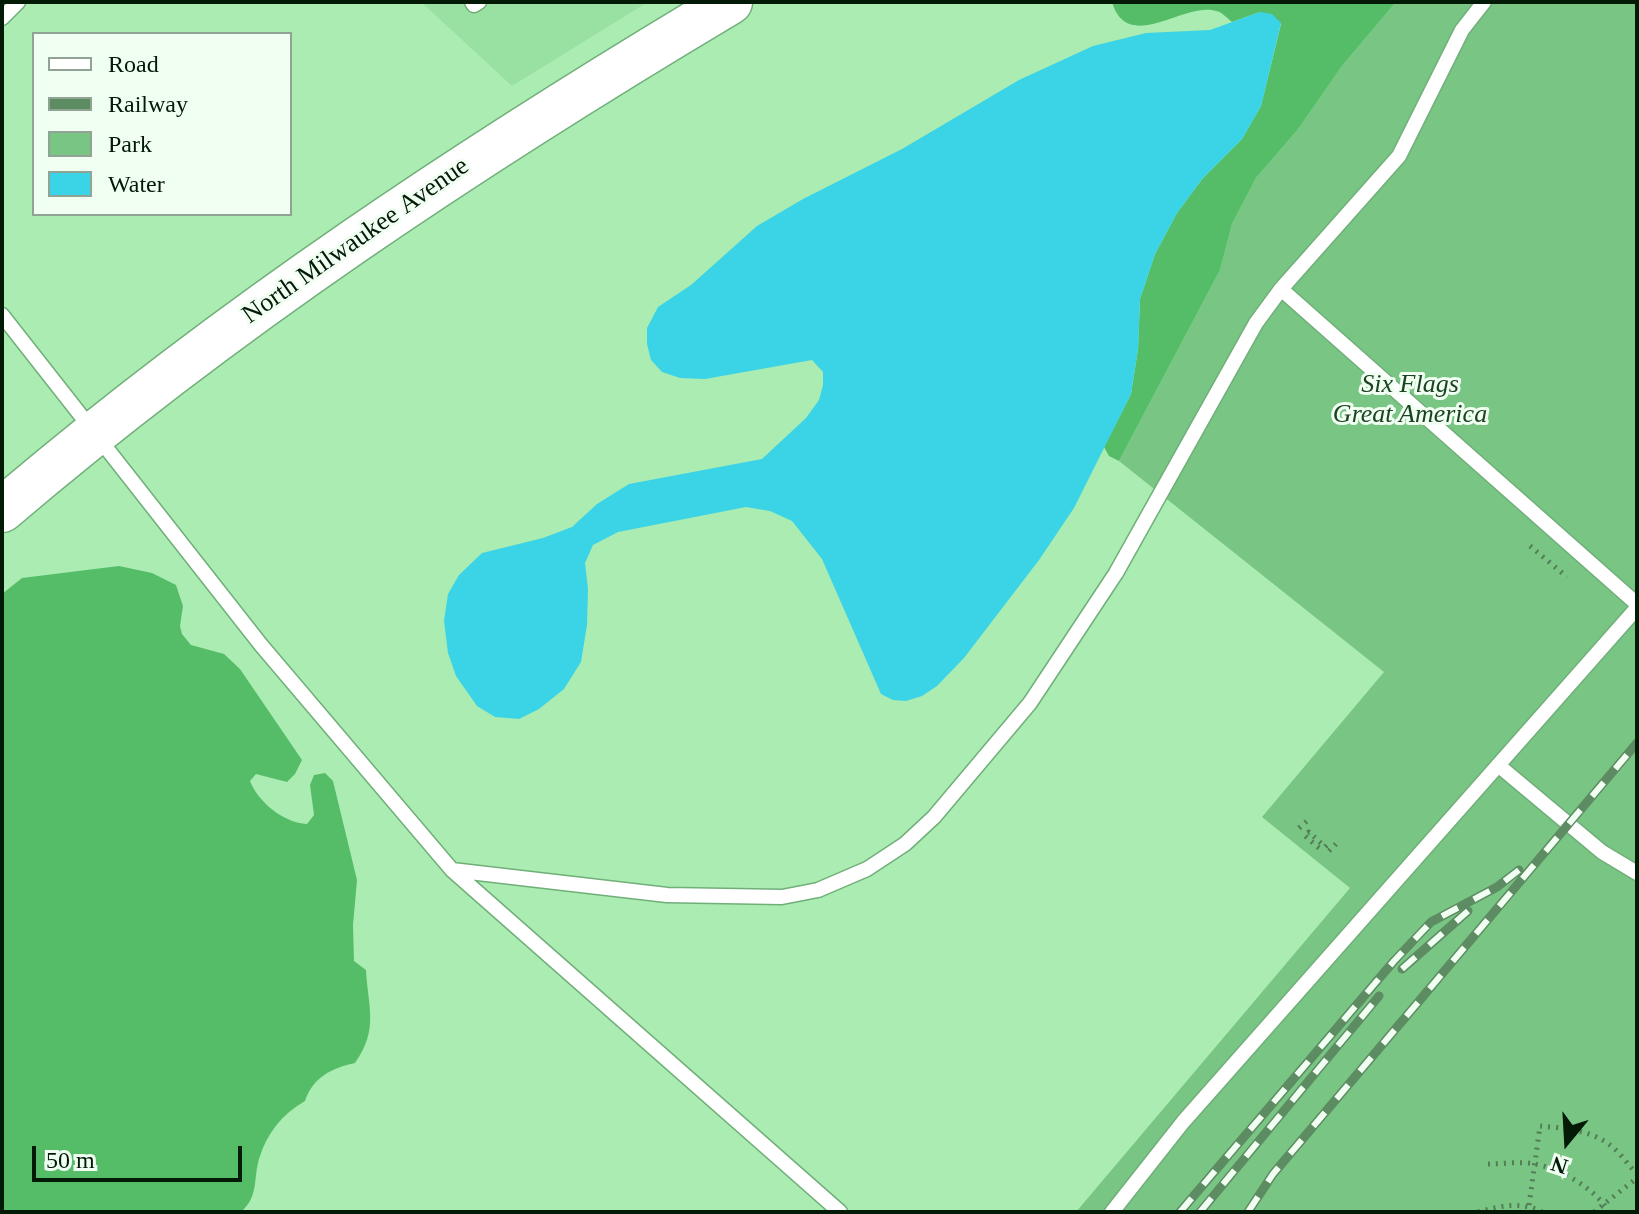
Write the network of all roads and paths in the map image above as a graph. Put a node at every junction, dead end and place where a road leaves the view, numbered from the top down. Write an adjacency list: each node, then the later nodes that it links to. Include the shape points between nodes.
1 (18, 2): 6 (lane)
2 (472, 2): 3 (lane)
3 (479, 2)
4 (730, 2): 9 (main road, North Milwaukee Avenue, via 466,164 299,278)
5 (1484, 2): 7 (lane, via 1462,30 1399,156)
6 (2, 18)
7 (1281, 289): 13 (lane); 19 (lane, via 1256,323 1116,573 1030,703 905,844 867,869 818,890 782,897 667,895)
8 (2, 315): 9 (lane)
9 (94, 432): 10 (main road, North Milwaukee Avenue); 19 (lane, via 261,645)
10 (2, 510)
11 (1530, 546): 12 (path)
12 (1567, 577)
13 (1637, 606): 14 (lane)
14 (1498, 765): 20 (lane, via 1602,852); 27 (lane, via 1183,1122)
15 (1307, 821): 16 (path)
16 (1299, 828)
17 (1319, 848): 18 (path, via 1304,835 1309,832 1325,847 1333,842)
18 (1329, 851)
19 (452, 870): 26 (lane)
20 (1637, 873)
21 (1488, 1164): 22 (path)
22 (1535, 1164): 23 (path, via 1540,1126 1565,1128 1610,1145); 24 (path, via 1574,1179); 25 (path)
23 (1637, 1176): 24 (path)
24 (1604, 1204): 30 (path); 31 (path)
25 (1529, 1205): 28 (path); 29 (path)
26 (840, 1212)
27 (1112, 1212)
28 (1478, 1212)
29 (1542, 1212)
30 (1594, 1212)
31 (1609, 1212)

